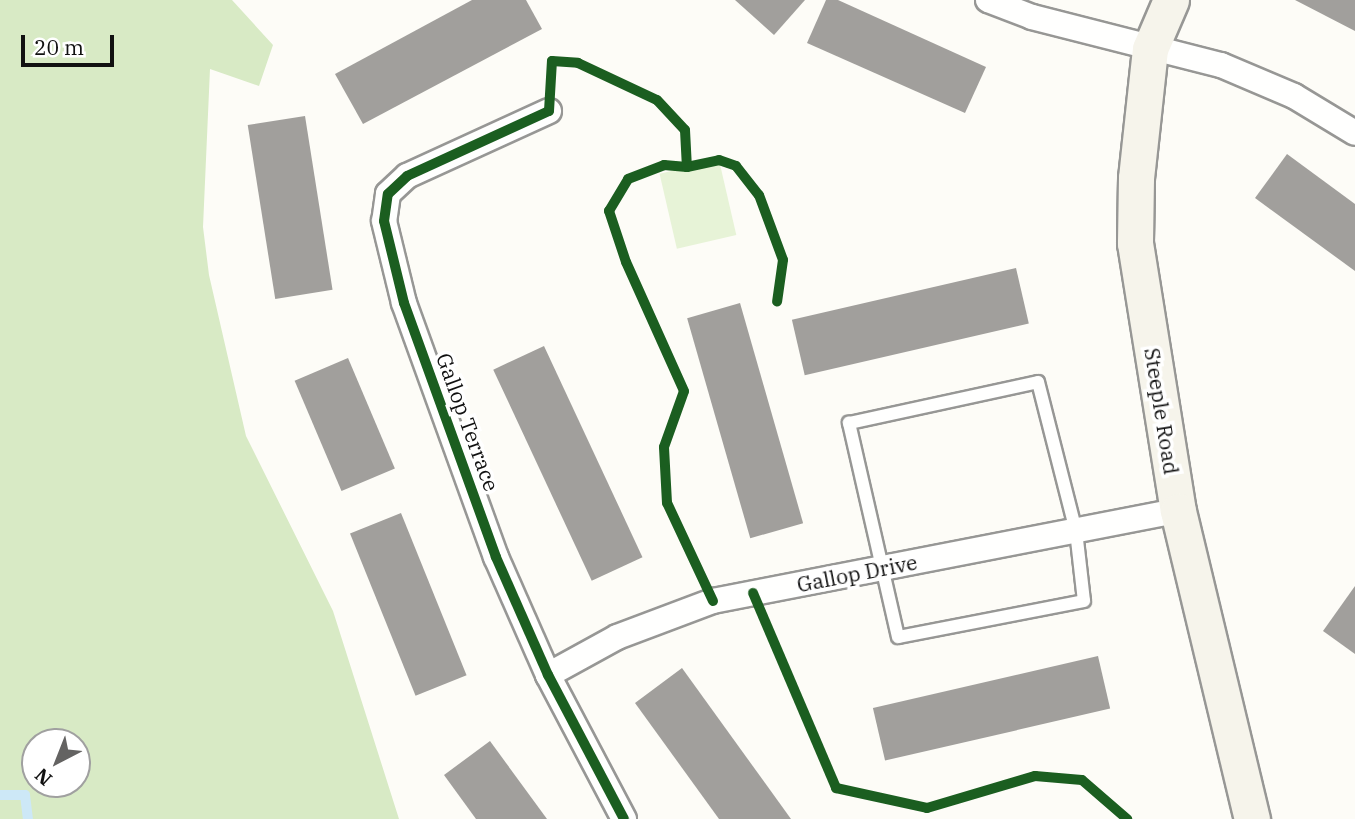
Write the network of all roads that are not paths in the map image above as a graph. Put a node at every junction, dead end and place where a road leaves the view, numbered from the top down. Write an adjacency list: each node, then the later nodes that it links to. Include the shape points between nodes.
1 (988, 0): 3 (street)
2 (1171, 0): 4 (street, Steeple Road)
3 (1037, 8): 4 (street)
4 (1150, 49): 6 (street, via 1221,65 1294,96); 7 (street, Steeple Road, via 1136,178 1135,243)
5 (549, 111): 10 (street, Gallop Terrace, via 407,176 388,194 384,221 422,354 496,557)
6 (1355, 133)
7 (1178, 511): 8 (street, Gallop Drive); 12 (street, Steeple Road)
8 (1076, 531): 9 (street, Gallop Drive); 9 (lane, via 1084,601 898,637); 9 (lane, via 1038,382 849,424)
9 (880, 568): 10 (street, Gallop Drive, via 713,601 617,637)
10 (548, 675): 11 (street, Gallop Terrace)
11 (624, 819)
12 (1252, 819)

